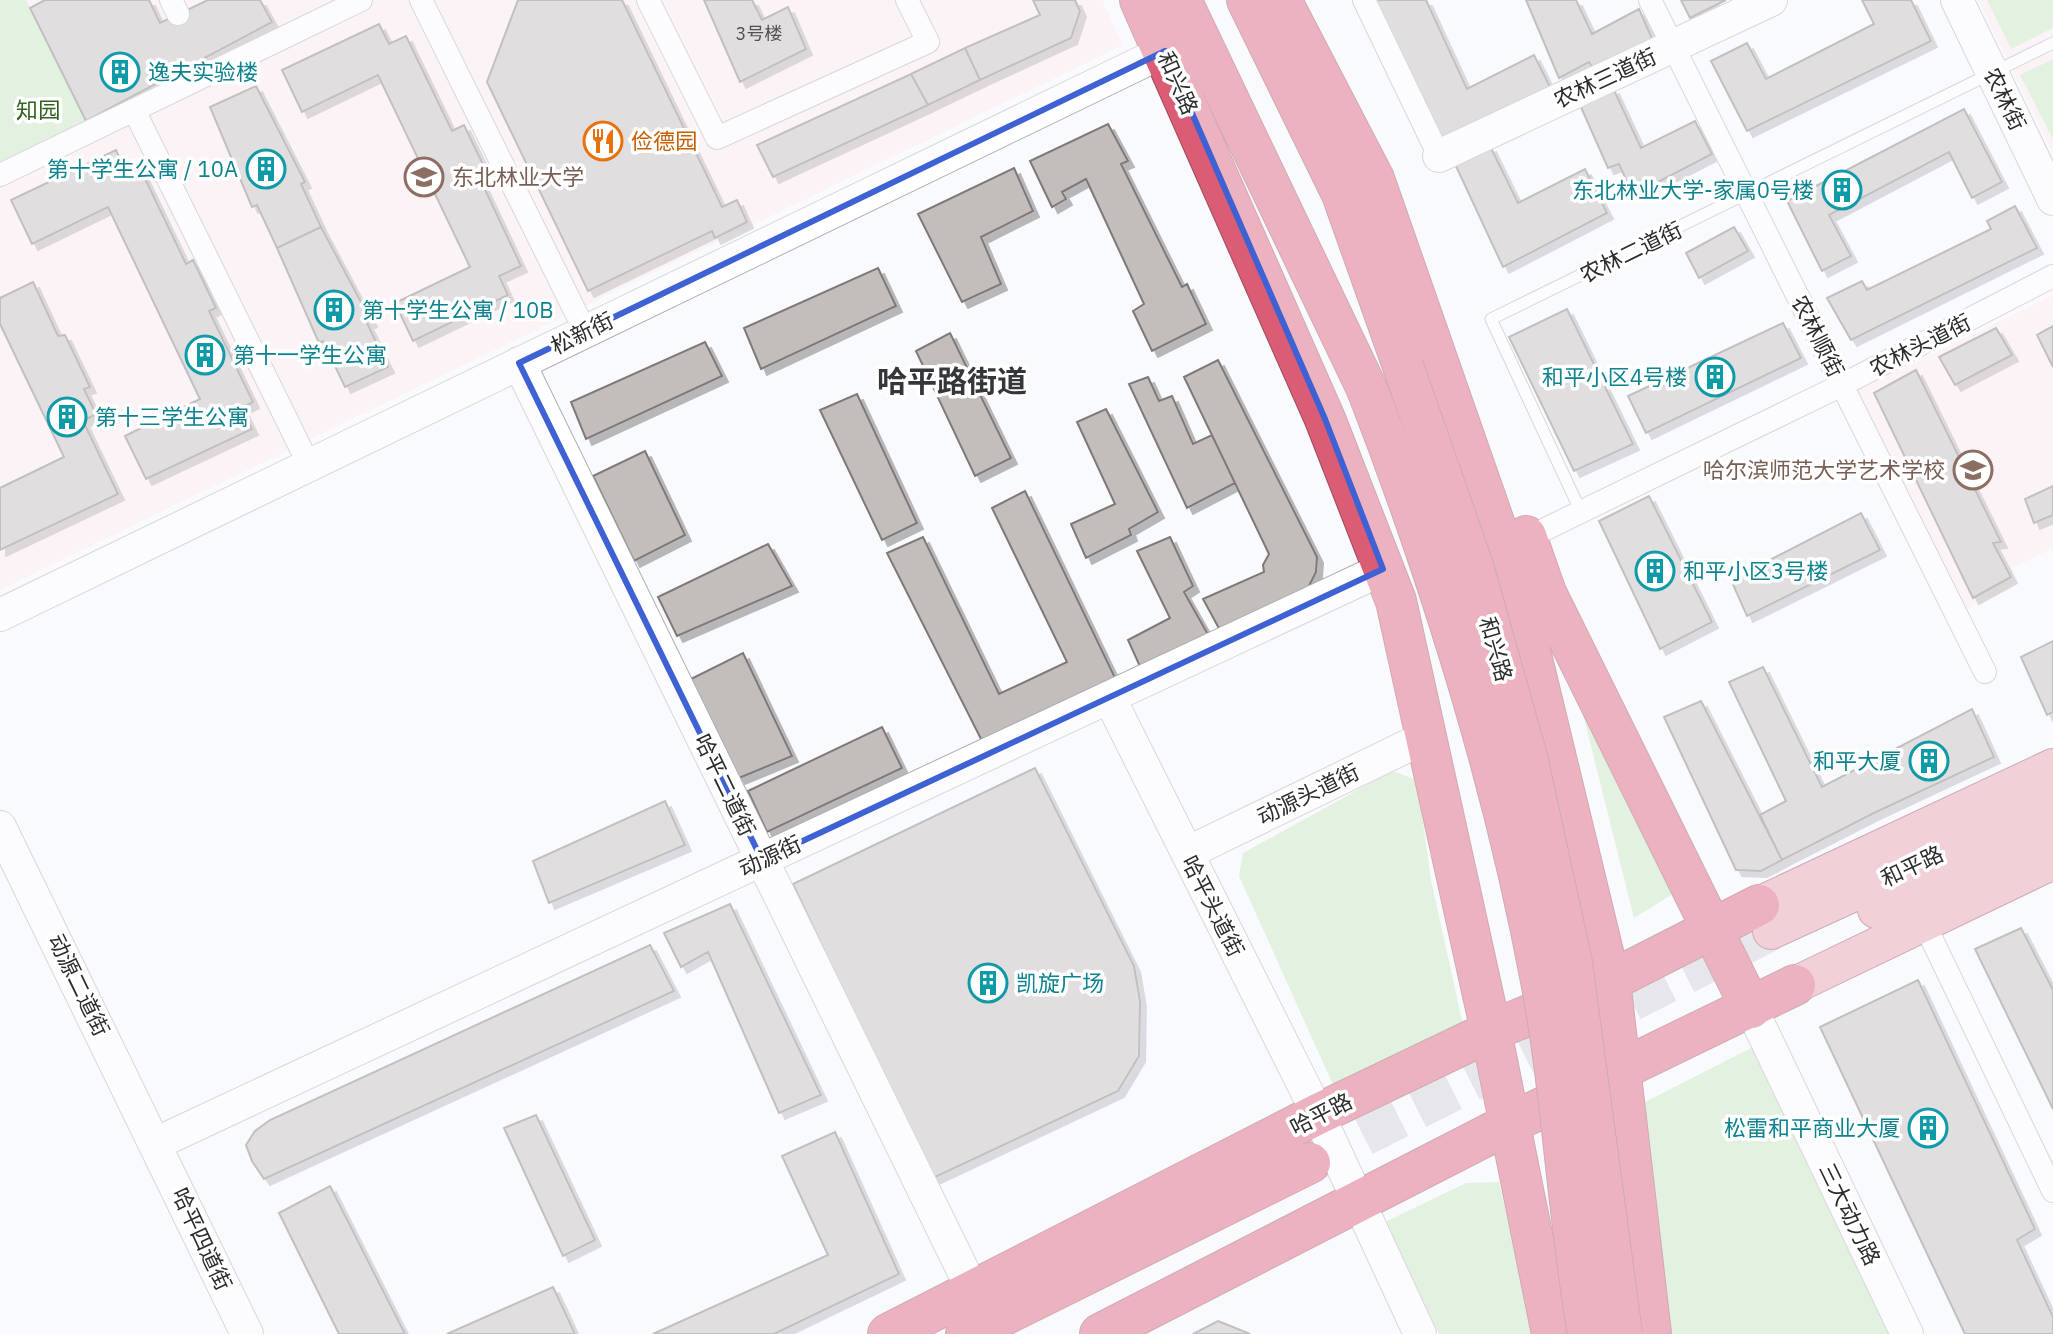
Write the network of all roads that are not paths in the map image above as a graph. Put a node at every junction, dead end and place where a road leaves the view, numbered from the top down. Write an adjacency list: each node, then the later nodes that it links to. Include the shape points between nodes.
1 (361, 0): 15 (street)
2 (421, 0): 22 (street)
3 (648, 0): 4 (street, via 717,138 928,42)
4 (907, 0)
5 (1247, 0): 18 (highway, 和兴路)
6 (1281, 0): 18 (highway, 和兴路)
7 (1364, 0): 16 (street)
8 (1650, 0): 13 (street, 农林顺街)
9 (1771, 0): 13 (street, 农林三道街)
10 (1957, 0): 14 (street, 农林街)
11 (1159, 19): 22 (street, 松新街); 28 (highway, 和兴路); 60 (highway, bridge, via 1329,309 1367,389 1437,577 1475,696 1543,990)
12 (2053, 43): 14 (lane, 农林二道街)
13 (1673, 46): 16 (street, 农林三道街); 19 (street, 农林顺街)
14 (1993, 74): 19 (lane, 农林二道街); 20 (street, 农林街)
15 (134, 110): 17 (street); 25 (street)
16 (1439, 156)
17 (0, 175)
18 (1358, 187): 27 (highway, 和兴路, via 1462,356); 43 (highway, 和兴路, via 1510,568); 61 (highway, 和兴路, bridge, via 1403,366 1473,566 1527,757 1572,963)
19 (1747, 195): 24 (street, 农林顺街); 26 (lane, 农林二道街, via 1491,319)
20 (2053, 199)
21 (2053, 276): 24 (street, 农林头道街)
22 (585, 331): 23 (street, 松新街)
23 (519, 363): 25 (street, 松新街); 38 (street, 哈平二道街)
24 (1842, 385): 26 (street, 农林头道街); 30 (street, 农林顺街)
25 (309, 465): 29 (street, 松新街)
26 (1581, 512): 27 (street, 农林头道街)
27 (1527, 538): 41 (highway, 和兴路, via 1546,593)
28 (1383, 569): 31 (street, 动源街); 32 (highway, 和兴路, via 1396,601)
29 (0, 615)
30 (1985, 672)
31 (1109, 697): 37 (street, 哈平头道街); 38 (street, 动源街)
32 (1428, 736): 37 (street, 动源头道街); 45 (highway, 和兴路)
33 (2053, 767): 42 (main road)
34 (2053, 802): 42 (main road, 和平路)
35 (0, 827): 49 (street, 动源二道街)
36 (2053, 831): 42 (main road, 和平路)
37 (1187, 853): 47 (street, 哈平头道街)
38 (762, 860): 49 (street, 动源街); 52 (street, 哈平二道街)
39 (2053, 861): 40 (main road)
40 (1923, 921): 42 (main road); 50 (street)
41 (1712, 928): 42 (highway, 哈平路); 43 (highway, 哈平路); 44 (highway, 和兴路)
42 (1776, 943): 44 (highway)
43 (1610, 981): 45 (highway, 哈平路); 46 (highway)
44 (1751, 1008): 46 (highway); 63 (street, 三大动力路)
45 (1491, 1031): 47 (highway, 哈平路); 48 (highway)
46 (1618, 1073): 48 (highway); 62 (highway)
47 (1318, 1114): 51 (street, 哈平头道街); 52 (highway, 哈平路)
48 (1509, 1124): 51 (highway); 59 (highway)
49 (157, 1143): 53 (street, 哈平四道街)
50 (2053, 1191)
51 (1358, 1200): 57 (highway); 58 (street, 哈平头道街)
52 (974, 1293): 54 (highway, 哈平路)
53 (247, 1334)
54 (888, 1334)
55 (966, 1334): 56 (highway, 哈平路, via 1316,1173)
56 (1020, 1334)
57 (1100, 1334)
58 (1420, 1334)
59 (1552, 1334)
60 (1588, 1334)
61 (1622, 1334)
62 (1651, 1334)
63 (1907, 1334)

